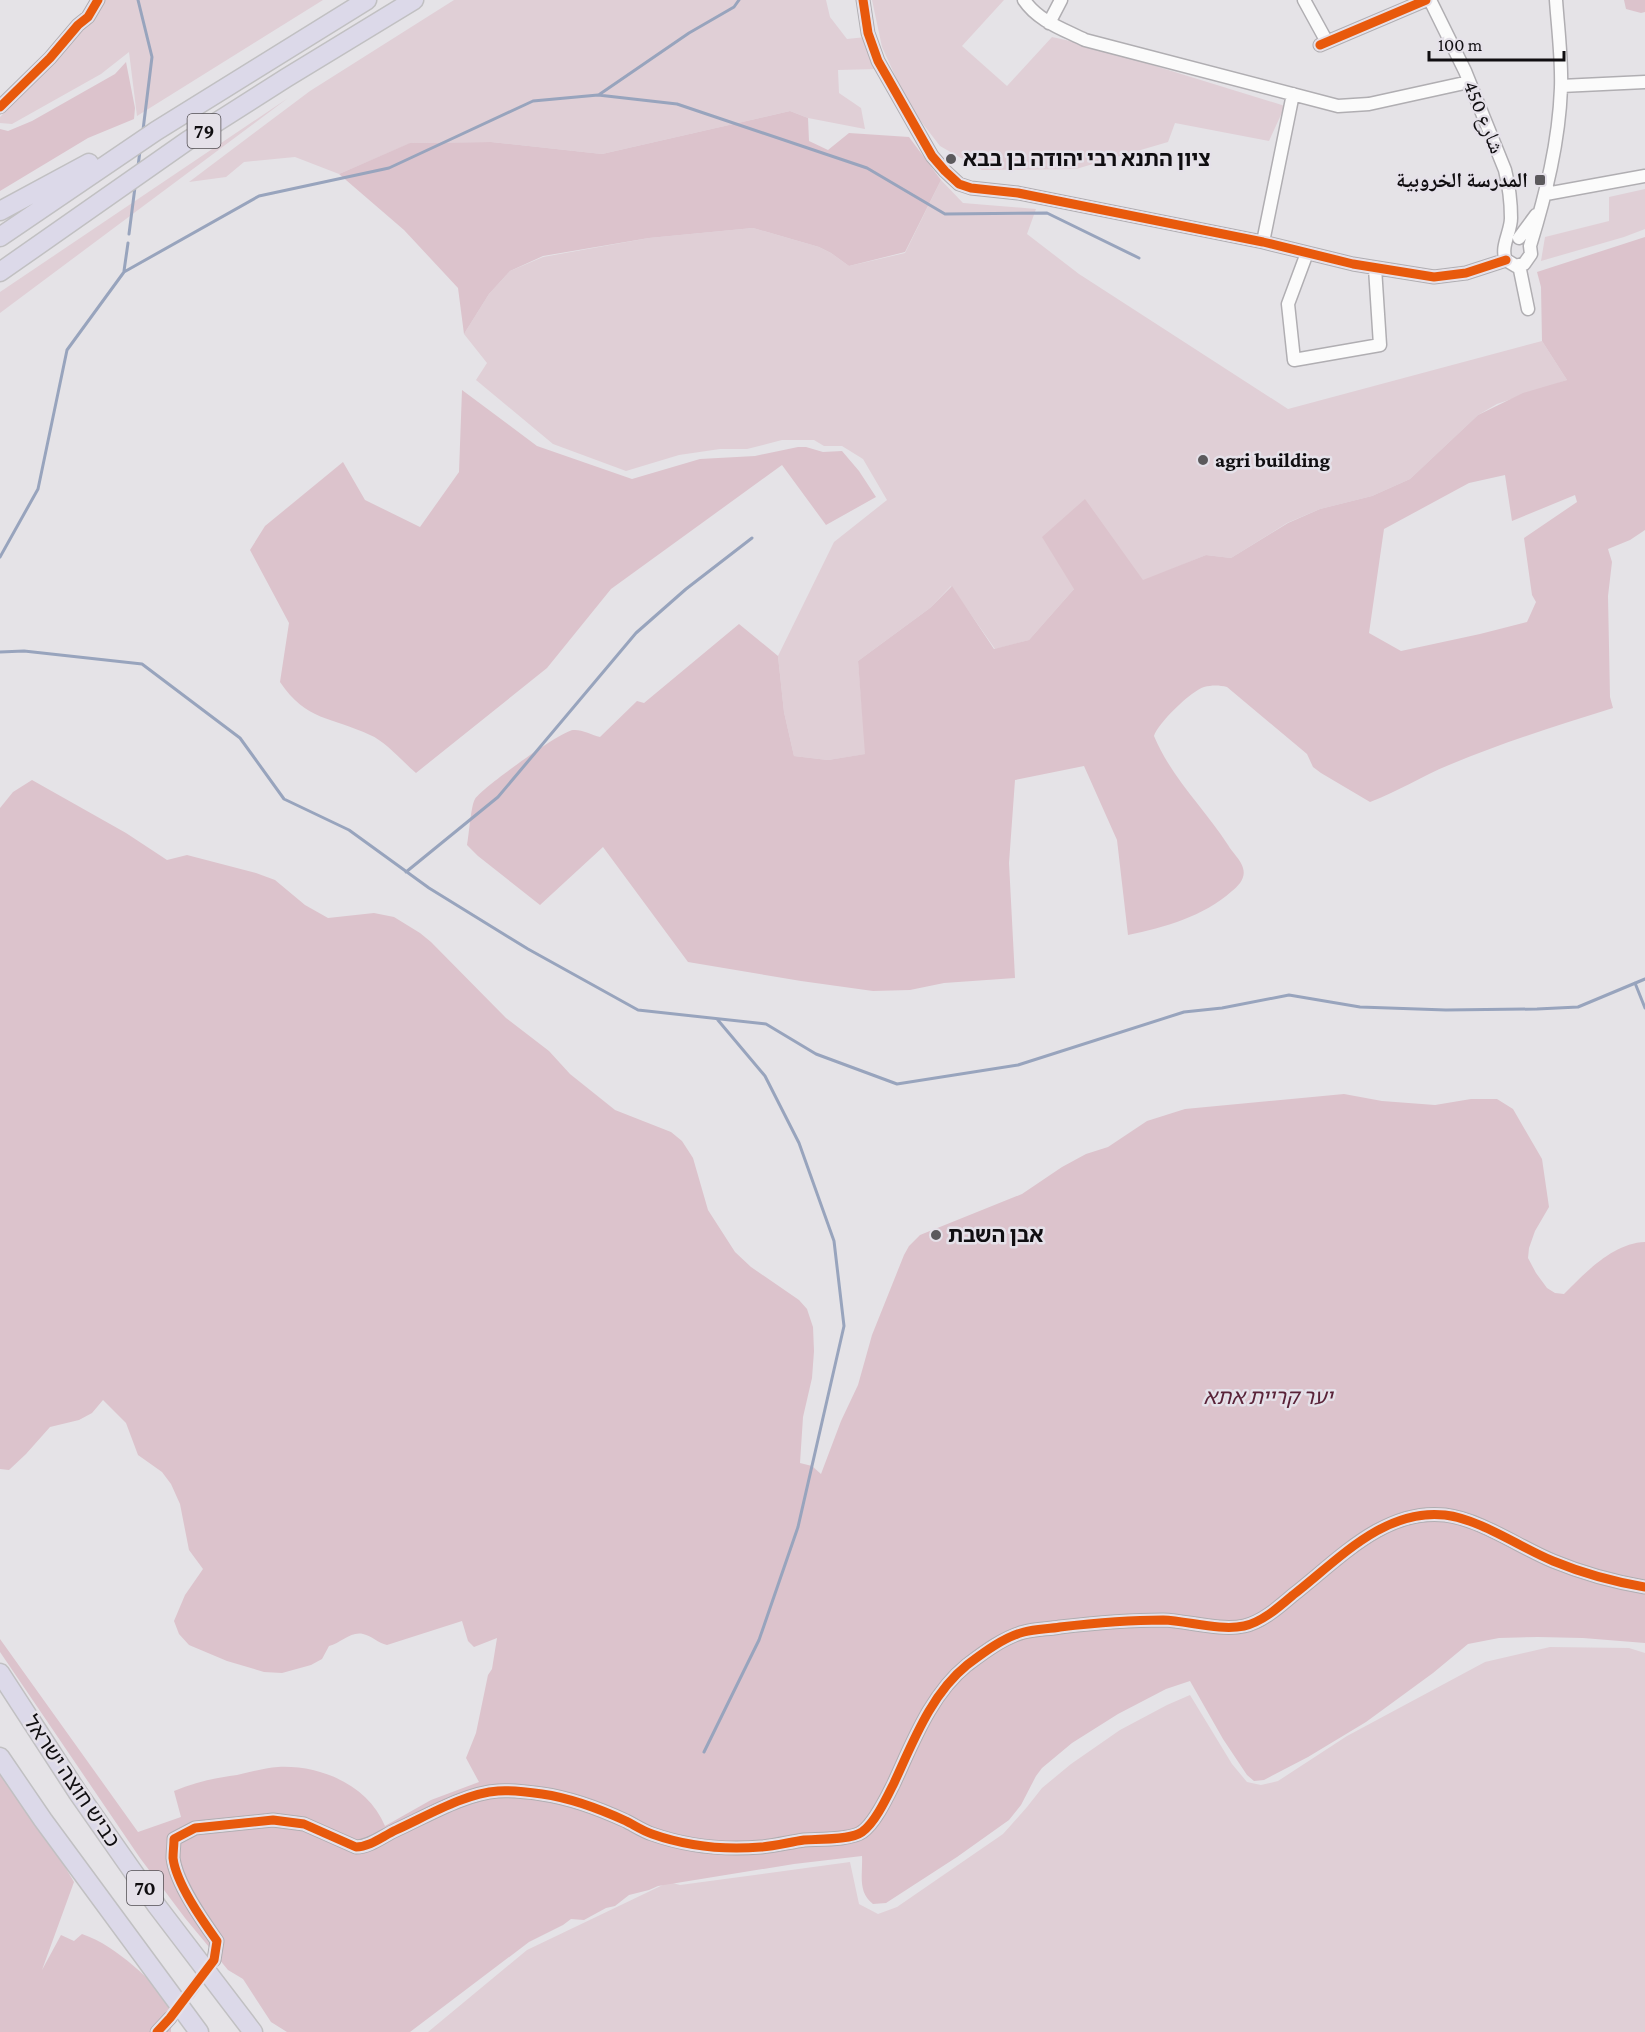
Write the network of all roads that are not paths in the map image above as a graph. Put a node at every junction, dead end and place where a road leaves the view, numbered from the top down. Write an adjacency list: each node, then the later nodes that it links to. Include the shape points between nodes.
1 (90, 0): 12 (street)
2 (98, 0): 12 (street)
3 (367, 0): 17 (highway, 79)
4 (414, 0): 33 (highway, 79, via 197,135)
5 (863, 0): 26 (street, via 868,33 878,61 932,156 959,184)
6 (1023, 0): 11 (street)
7 (1061, 0): 11 (street)
8 (1304, 0): 9 (street, via 1323,44)
9 (1428, 0): 13 (street, شارع 450)
10 (1556, 0): 15 (street)
11 (1049, 23): 16 (street, via 1086,40)
12 (78, 25): 18 (street)
13 (1469, 82): 16 (street, via 1369,104 1338,106); 21 (street, شارع 450, via 1505,170)
14 (1645, 82): 15 (street)
15 (1561, 86): 20 (street)
16 (1293, 94): 26 (street)
17 (204, 100): 22 (highway); 24 (highway, 79)
18 (0, 107)
19 (1645, 176): 20 (street)
20 (1546, 194): 23 (street)
21 (1511, 208): 23 (street, via 1520,219); 25 (street, شارع 450); 27 (street, شارع 450)
22 (0, 211)
23 (1539, 211): 25 (street); 28 (street)
24 (0, 237)
25 (1519, 238): 27 (street); 28 (street)
26 (1263, 242): 29 (street)
27 (1505, 245): 30 (street)
28 (1530, 246): 31 (street, via 1529,258)
29 (1307, 253): 32 (street); 32 (street, via 1288,304 1294,360 1380,345)
30 (1506, 260): 31 (street); 32 (street, via 1466,273 1434,277)
31 (1520, 266): 34 (street)
32 (1375, 268)
33 (0, 272)
34 (1528, 309)
35 (1645, 1587): 38 (street, via 1554,1562 1490,1530 1455,1518 1426,1515 1399,1520 1362,1540 1273,1612 1245,1626 1164,1620 1023,1632 966,1666 952,1679 936,1699 876,1816 861,1833 842,1837 760,1847 700,1847 651,1834 572,1801 500,1790 455,1804 364,1847 294,1821 195,1828 174,1839 173,1860 200,1917 217,1941)
36 (0, 1673): 42 (highway, כביש חוצה ישראל / 70, via 157,1906)
37 (0, 1757): 41 (highway, כביש חוצה ישראל / 70)
38 (214, 1960)
39 (170, 2018): 40 (street)
40 (157, 2032)
41 (199, 2032)
42 (253, 2032)

